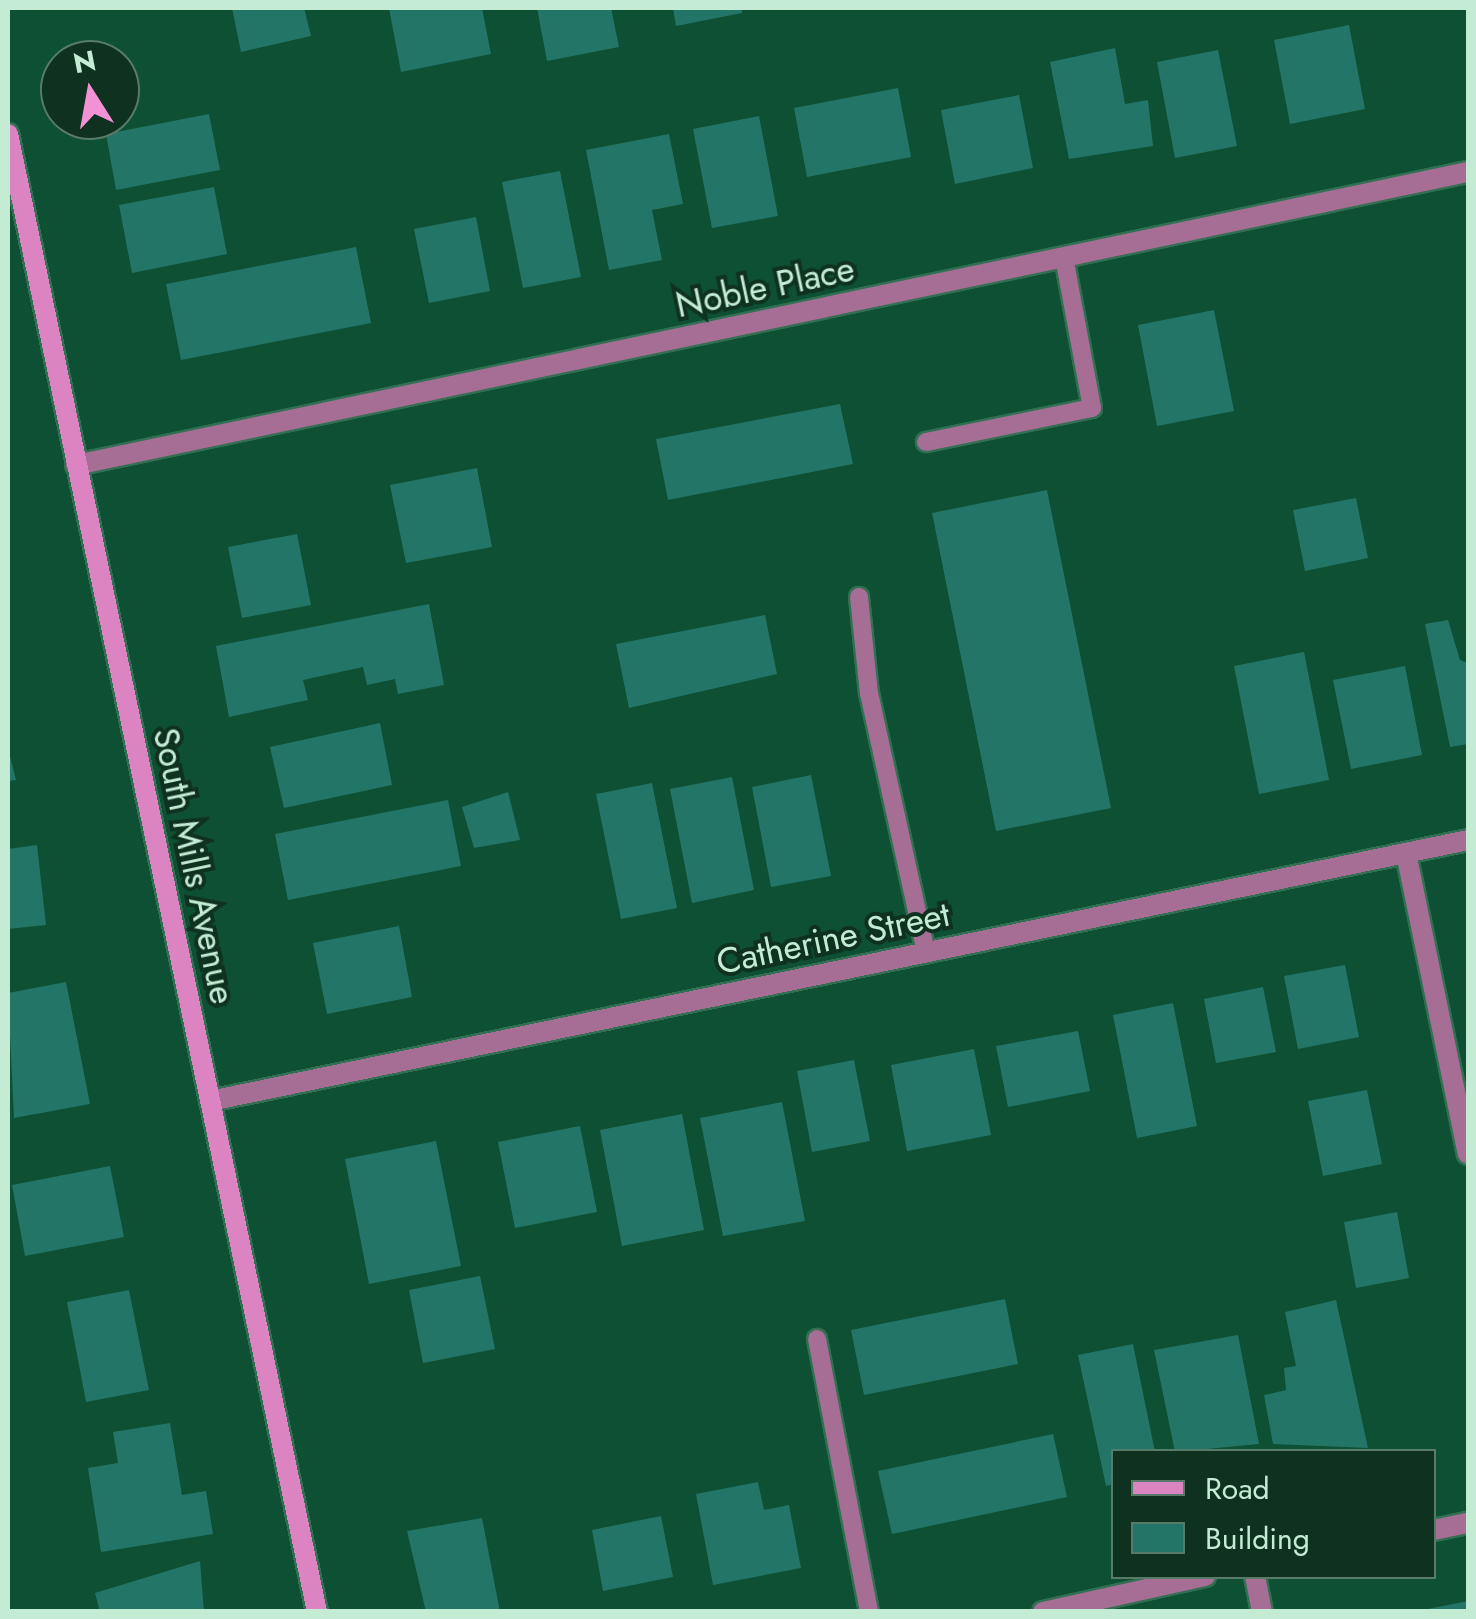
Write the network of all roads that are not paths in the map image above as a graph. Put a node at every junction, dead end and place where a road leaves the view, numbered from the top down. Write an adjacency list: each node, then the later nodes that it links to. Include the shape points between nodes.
1 (8, 134): 5 (street, South Mills Avenue)
2 (1468, 172): 3 (street, Noble Place)
3 (1064, 257): 4 (lane, via 1092,408); 5 (street, Noble Place)
4 (926, 442)
5 (76, 465): 10 (street, South Mills Avenue)
6 (860, 597): 9 (lane, via 869,692)
7 (1468, 840): 8 (street, Catherine Street)
8 (1406, 853): 9 (street, Catherine Street); 11 (street)
9 (926, 952): 10 (street, Catherine Street)
10 (210, 1101): 17 (street, South Mills Avenue)
11 (1468, 1154)
12 (816, 1340): 18 (lane)
13 (1468, 1523): 14 (street)
14 (1436, 1530)
15 (1192, 1579): 19 (street)
16 (1256, 1579): 20 (street)
17 (318, 1612)
18 (869, 1612)
19 (1044, 1612)
20 (1262, 1612)

